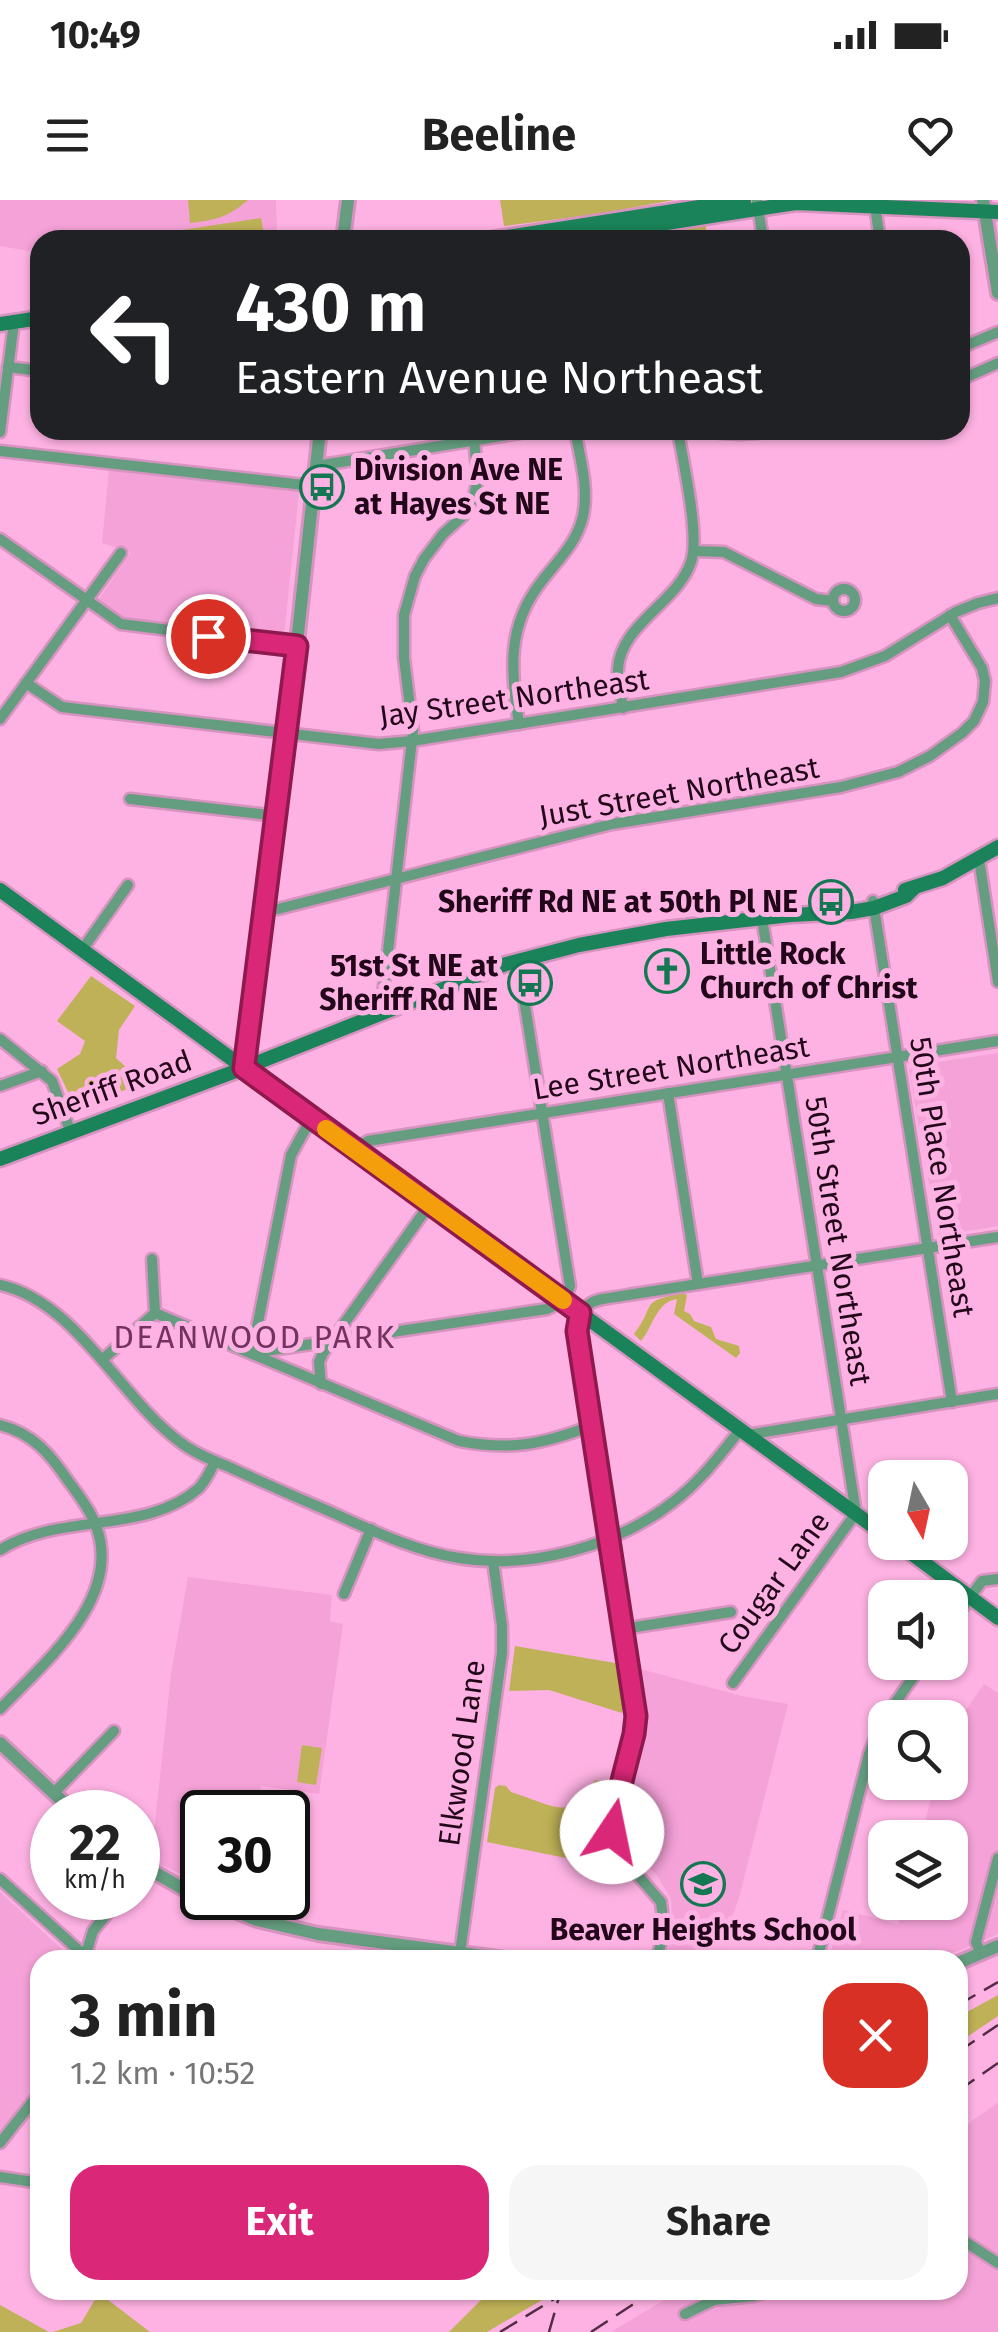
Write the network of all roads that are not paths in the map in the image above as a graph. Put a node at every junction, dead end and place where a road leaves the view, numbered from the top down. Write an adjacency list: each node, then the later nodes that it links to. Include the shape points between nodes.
1 (348, 200): 6 (street)
2 (744, 200): 7 (main road)
3 (758, 204): 4 (main road); 8 (main road); 9 (street)
4 (875, 206): 5 (main road); 10 (street)
5 (989, 208): 11 (street)
6 (344, 230)
7 (570, 230)
8 (613, 230)
9 (762, 230)
10 (879, 230)
11 (998, 293)
12 (7, 323): 16 (street)
13 (998, 332): 14 (street)
14 (970, 344)
15 (998, 362): 18 (street)
16 (8, 367): 17 (street); 19 (street)
17 (30, 370)
18 (970, 375)
19 (0, 432)
20 (319, 440): 25 (street)
21 (474, 440): 25 (street); 40 (street, via 474,497 424,559 404,615)
22 (578, 440): 38 (street, via 584,513 516,634 512,672)
23 (678, 440): 28 (street)
24 (0, 450): 26 (street)
25 (316, 466): 26 (street)
26 (313, 486): 34 (street)
27 (0, 539): 31 (street)
28 (694, 550): 32 (street, via 724,552); 36 (street, via 680,584 622,650)
29 (121, 553): 31 (street)
30 (998, 598): 33 (street, Jay Street Northeast)
31 (86, 601): 34 (street, via 128,626); 35 (street)
32 (833, 602)
33 (950, 615): 36 (street, Jay Street Northeast, via 894,652 848,670); 45 (street, Just Street Northeast, via 982,668 983,702 962,733 909,767 841,788 612,824)
34 (297, 646): 39 (street)
35 (26, 682): 37 (street); 39 (street, Jay Street Northeast, via 62,707)
36 (623, 708): 38 (street, Jay Street Northeast)
37 (0, 719)
38 (520, 724): 40 (street, Jay Street Northeast)
39 (287, 735): 40 (street, Jay Street Northeast, via 366,744); 42 (street)
40 (412, 741): 45 (street)
41 (130, 799): 42 (street)
42 (277, 816): 49 (street)
43 (998, 847): 44 (main road, Sheriff Road)
44 (979, 859): 48 (main road, Sheriff Road, via 906,896); 53 (street)
45 (396, 879): 49 (street, Just Street Northeast); 54 (street)
46 (128, 885): 51 (street)
47 (0, 890): 51 (main road)
48 (873, 904): 50 (main road, Sheriff Road, via 840,914); 57 (street, 50th Place Northeast)
49 (265, 909): 58 (street)
50 (762, 918): 52 (main road, Sheriff Road, via 619,937); 60 (street, 50th Street Northeast)
51 (82, 950): 58 (main road)
52 (518, 962): 54 (main road, Sheriff Road); 63 (street)
53 (998, 982)
54 (381, 1013): 58 (main road, Sheriff Road)
55 (0, 1039): 59 (street)
56 (998, 1041): 57 (street, Lee Street Northeast)
57 (898, 1057): 60 (street, Lee Street Northeast); 70 (street, 50th Place Northeast)
58 (244, 1068): 64 (main road); 65 (main road, Sheriff Road)
59 (42, 1071): 61 (street); 65 (street, via 55,1086)
60 (787, 1074): 62 (street, Lee Street Northeast); 72 (street, 50th Street Northeast)
61 (0, 1086)
62 (668, 1094): 63 (street, Lee Street Northeast); 73 (street)
63 (542, 1114): 66 (street, Lee Street Northeast, via 368,1141); 75 (street, via 570,1286)
64 (311, 1119): 66 (main road); 79 (street, via 292,1155)
65 (71, 1133): 67 (main road, Sheriff Road)
66 (355, 1149): 68 (main road)
67 (0, 1159)
68 (430, 1204): 75 (main road); 78 (street)
69 (998, 1236): 70 (street)
70 (928, 1248): 72 (street); 83 (street, 50th Place Northeast)
71 (152, 1259): 76 (street)
72 (817, 1265): 73 (street); 84 (street, 50th Street Northeast)
73 (698, 1284): 77 (street, via 591,1302)
74 (0, 1285): 80 (street, via 47,1306)
75 (564, 1301): 77 (main road); 78 (street, via 547,1309)
76 (155, 1313): 79 (street); 80 (street)
77 (580, 1313): 86 (street); 87 (main road)
78 (334, 1340): 79 (street); 81 (street, via 319,1362)
79 (252, 1353): 81 (street)
80 (102, 1360): 88 (street, via 177,1441)
81 (321, 1384): 86 (street, via 480,1445 525,1446)
82 (998, 1394): 83 (street)
83 (952, 1402): 84 (street)
84 (841, 1420): 87 (street); 89 (street, 50th Street Northeast)
85 (0, 1425): 91 (street, via 54,1459)
86 (591, 1426): 93 (street)
87 (743, 1432): 89 (main road); 93 (street, via 674,1502)
88 (216, 1462): 91 (street, via 197,1489 172,1505); 92 (street)
89 (856, 1513): 90 (main road); 105 (street, Cougar Lane)
90 (868, 1522)
91 (95, 1523): 94 (street, via 35,1533); 106 (street, via 102,1568 92,1598)
92 (371, 1528): 96 (street, via 430,1552); 98 (street)
93 (609, 1539): 96 (street, via 556,1555); 103 (street)
94 (0, 1550)
95 (920, 1560): 99 (main road)
96 (493, 1561): 119 (street, Elkwood Lane, via 502,1652)
97 (998, 1579): 99 (street, via 982,1581)
98 (344, 1594)
99 (970, 1597): 100 (street); 102 (main road)
100 (968, 1600)
101 (731, 1612): 103 (street)
102 (998, 1618)
103 (623, 1629): 120 (street, via 636,1716 612,1832 622,1857 662,1902)
104 (911, 1680): 121 (street, via 882,1721 869,1754)
105 (733, 1683)
106 (0, 1708)
107 (114, 1731): 110 (street)
108 (0, 1742): 109 (street)
109 (51, 1790)
110 (57, 1790)
111 (998, 1858): 122 (street, via 976,1942)
112 (0, 1879): 116 (street)
113 (160, 1879): 118 (street, via 257,1920)
114 (102, 1920): 117 (street)
115 (998, 1946): 122 (street)
116 (75, 1950)
117 (87, 1950)
118 (438, 1950)
119 (460, 1950)
120 (659, 1950)
121 (820, 1950)
122 (981, 1954): 123 (street)
123 (968, 1959)
124 (30, 2105): 125 (street)
125 (0, 2143)
126 (0, 2177): 127 (street)
127 (30, 2182)
128 (968, 2244): 129 (street)
129 (998, 2263)
130 (714, 2300): 131 (street)
131 (685, 2314)

